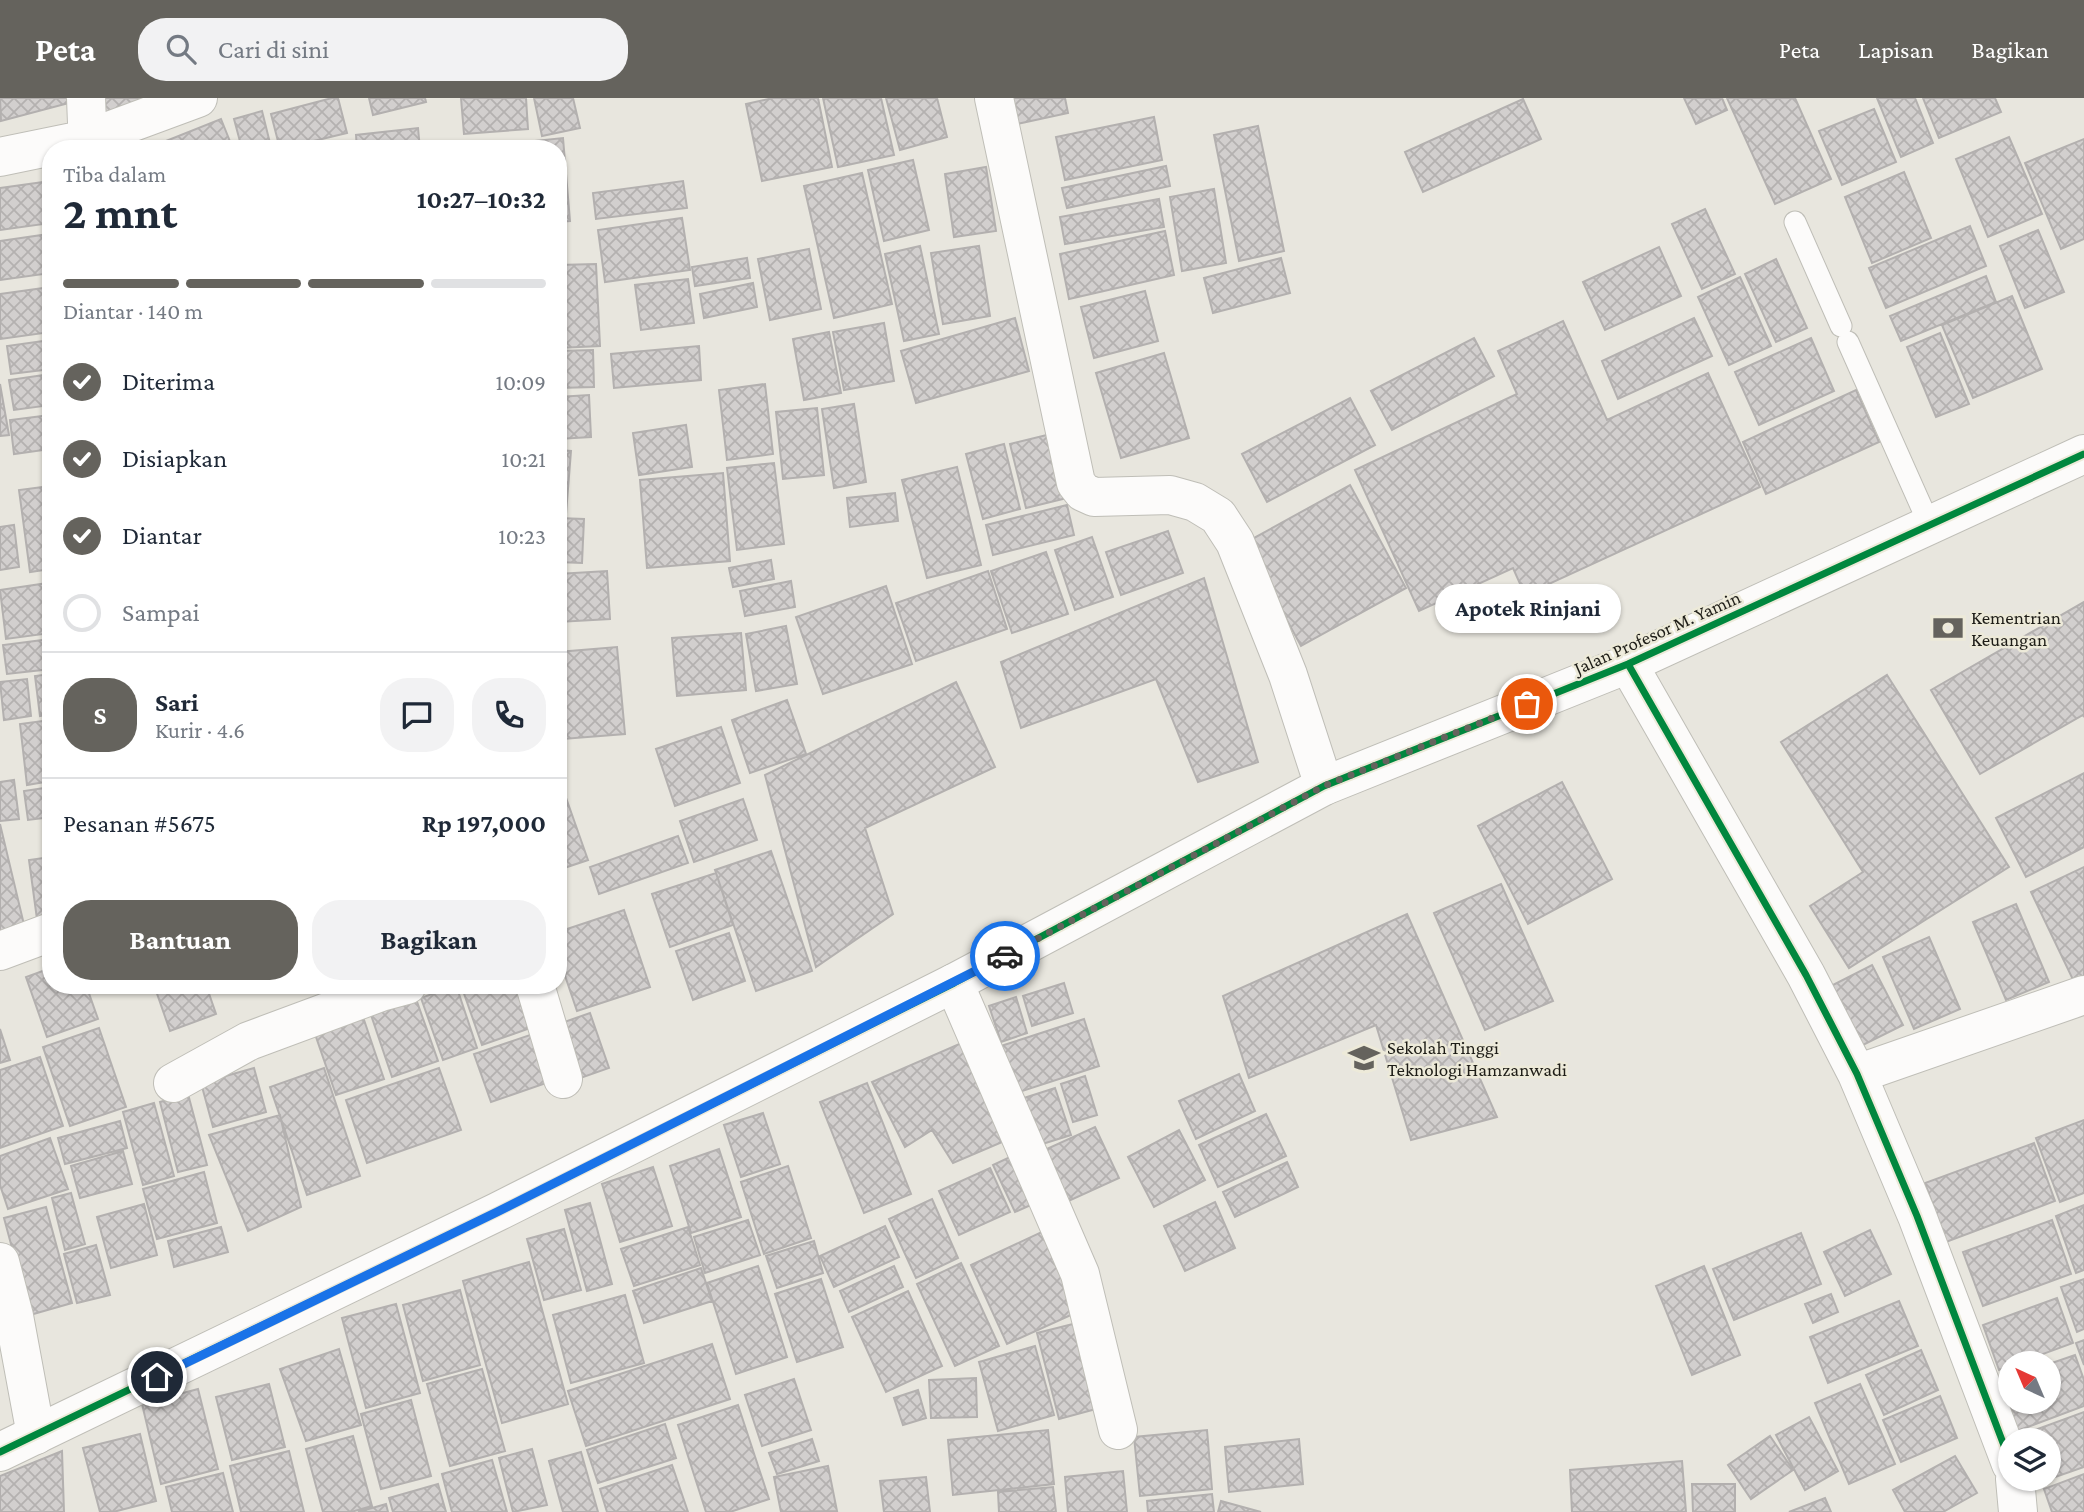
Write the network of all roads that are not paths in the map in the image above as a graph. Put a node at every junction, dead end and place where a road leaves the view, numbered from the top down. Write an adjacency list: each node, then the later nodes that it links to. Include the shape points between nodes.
1 (86, 98): 4 (street)
2 (198, 98): 5 (street)
3 (995, 98): 12 (street, via 1076,483 1094,497 1170,495 1195,502 1218,516 1235,542 1288,675)
4 (88, 140)
5 (98, 140)
6 (42, 151): 7 (street)
7 (0, 157)
8 (1795, 222): 10 (lane)
9 (2084, 454): 10 (street, Jalan Profesor M. Yamin)
10 (1930, 526): 11 (street, Jalan Profesor M. Yamin)
11 (1628, 664): 12 (street, Jalan Profesor M. Yamin); 19 (street, via 1806,975)
12 (1324, 786): 15 (street, Jalan Profesor M. Yamin)
13 (42, 935): 14 (street)
14 (0, 951)
15 (954, 983): 23 (street, via 1080,1274); 25 (street, Jalan Profesor M. Yamin, via 497,1212)
16 (376, 994): 21 (street, via 249,1041)
17 (538, 994): 20 (street)
18 (2084, 995): 19 (street)
19 (1857, 1074): 24 (street)
20 (563, 1079)
21 (173, 1083)
22 (0, 1262): 25 (street)
23 (1118, 1430)
24 (1998, 1430)
25 (36, 1435): 26 (street, Jalan Profesor M. Yamin)
26 (0, 1452)
27 (2016, 1491): 28 (street)
28 (2018, 1512)

